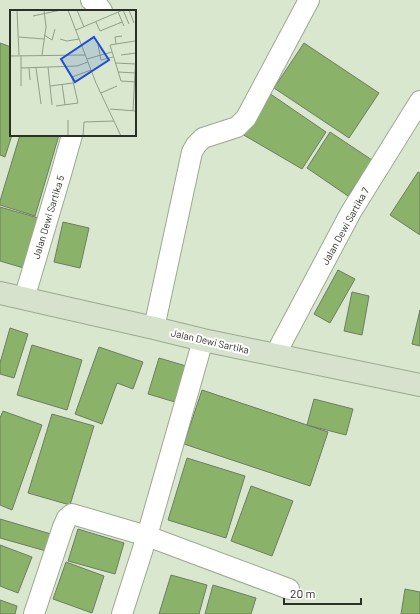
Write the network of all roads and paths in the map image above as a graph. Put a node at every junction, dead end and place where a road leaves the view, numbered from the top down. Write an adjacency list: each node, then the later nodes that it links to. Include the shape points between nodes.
1 (91, 0): 3 (street)
2 (309, 0): 8 (street, via 246,118 237,126 203,138 192,152)
3 (101, 10)
4 (420, 101): 10 (street, Jalan Dewi Sartika 7, via 351,212)
5 (72, 136): 7 (street, Jalan Dewi Sartika 5)
6 (0, 293): 7 (main road, Jalan Dewi Sartika)
7 (24, 299): 8 (main road, Jalan Dewi Sartika)
8 (154, 328): 9 (main road, Jalan Dewi Sartika)
9 (203, 340): 10 (main road, Jalan Dewi Sartika); 12 (street)
10 (275, 355): 11 (main road, Jalan Dewi Sartika)
11 (420, 385)
12 (147, 536): 13 (street); 14 (street, via 70,515 63,527); 15 (street)
13 (289, 589)
14 (34, 614)
15 (122, 614)

